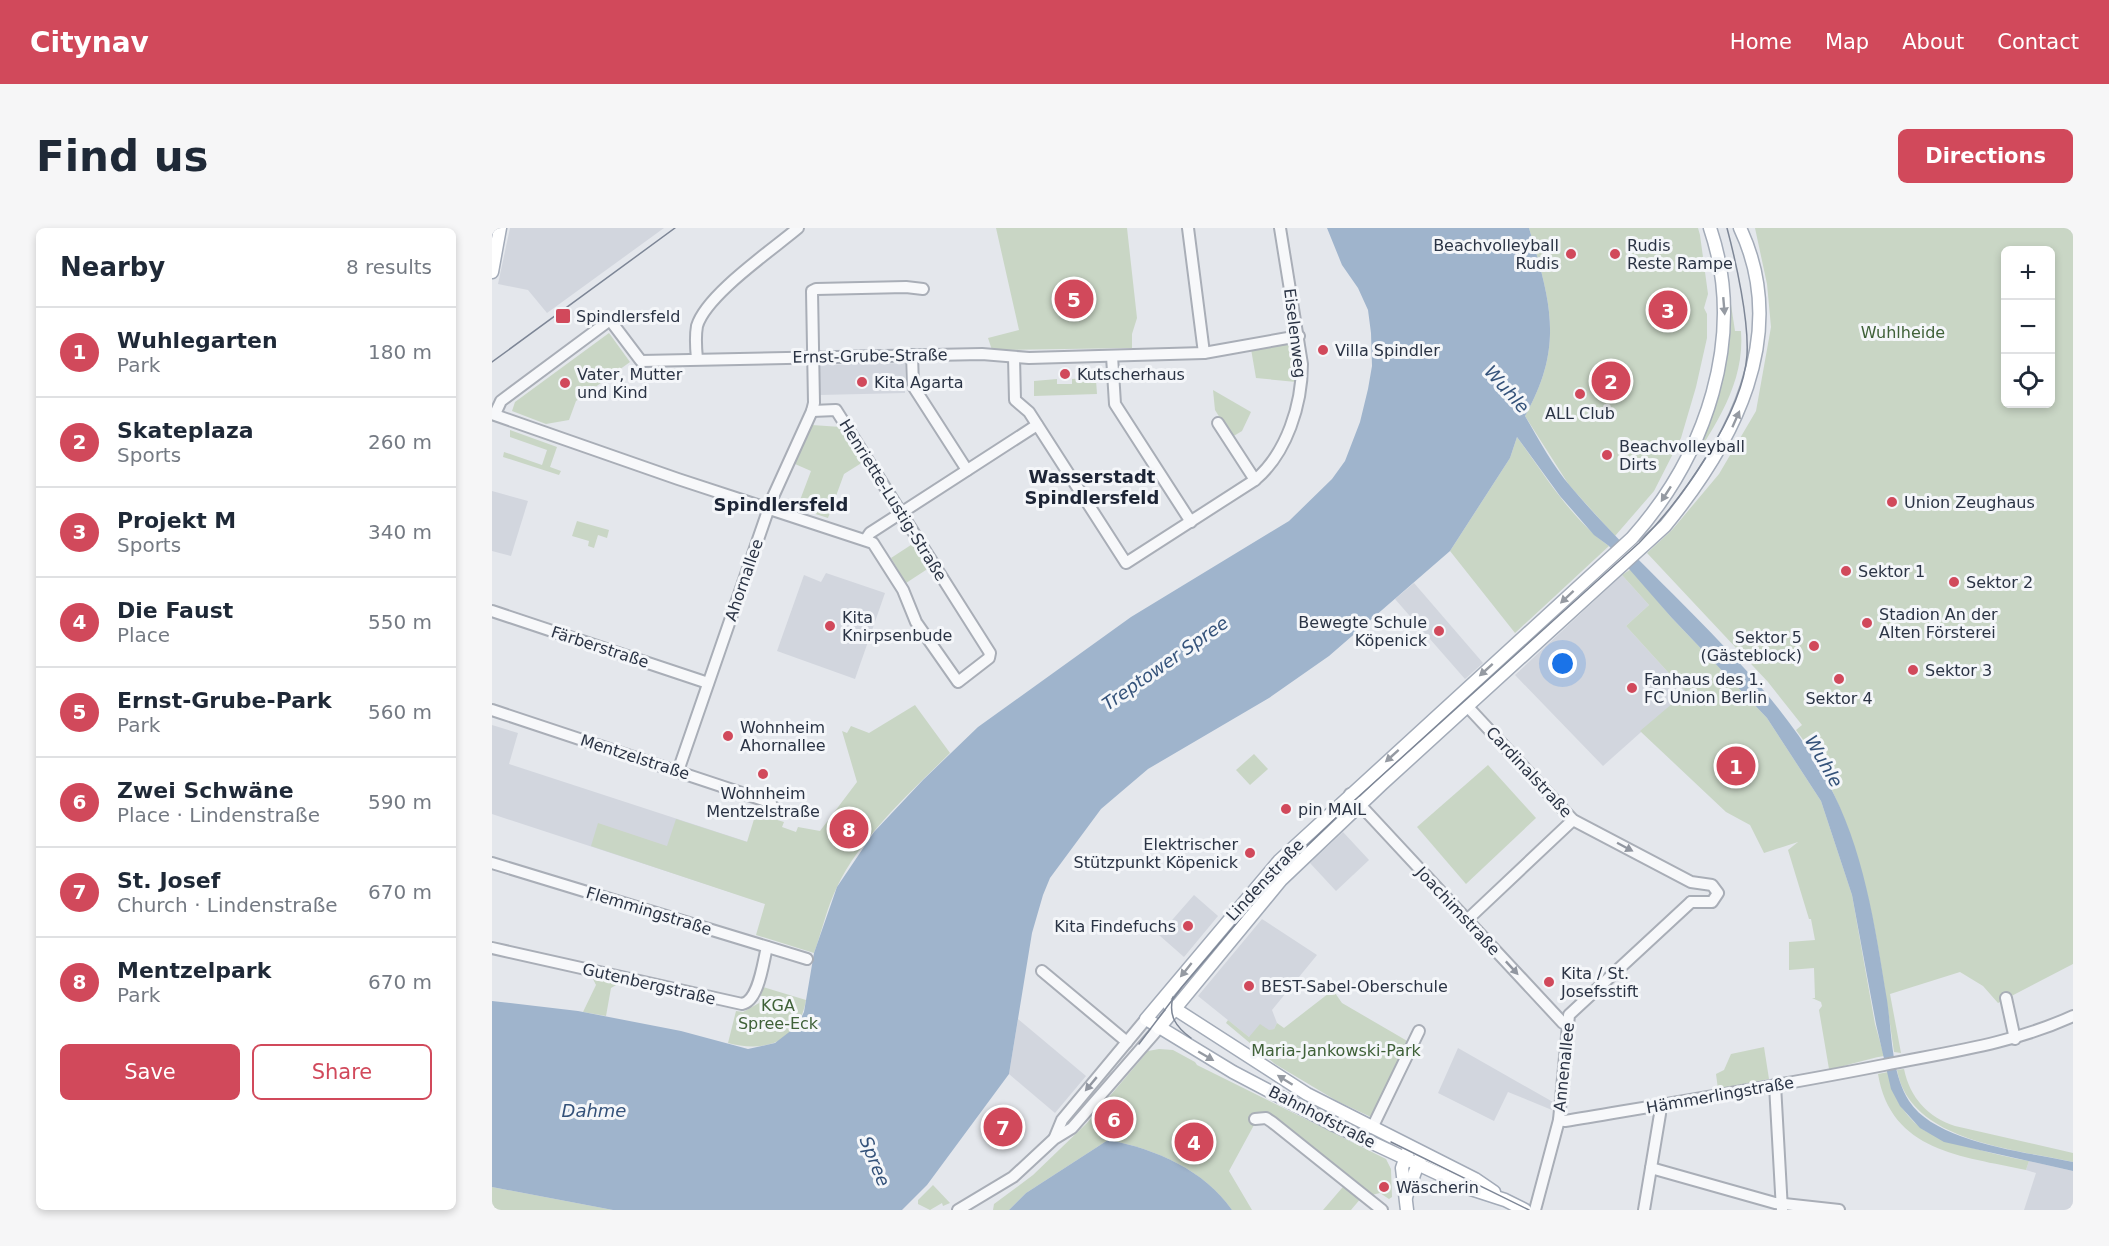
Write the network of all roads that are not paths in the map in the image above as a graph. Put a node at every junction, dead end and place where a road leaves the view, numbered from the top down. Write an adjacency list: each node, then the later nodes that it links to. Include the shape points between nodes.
1 (500, 228): 7 (main road)
2 (798, 228): 15 (street, via 714,299 697,328)
3 (1188, 228): 10 (street)
4 (1280, 228): 9 (street, Eiselenweg)
5 (1711, 228): 31 (main road, Lindenstraße, one-way to 31, via 1725,317 1722,351 1698,435 1680,472 1657,508 1619,549)
6 (1740, 228): 28 (main road, Lindenstraße, one-way to 6, via 1665,526 1728,436 1743,399 1760,319 1754,268)
7 (492, 272)
8 (923, 289): 13 (street, Ahornallee, via 816,288 812,295)
9 (1299, 336): 10 (street, Ernst-Grube-Straße); 21 (street, Eiselenweg, via 1302,385 1273,462)
10 (1204, 353): 12 (street, Ernst-Grube-Straße)
11 (912, 356): 13 (street, Ernst-Grube-Straße); 14 (street, Ernst-Grube-Straße); 20 (street, via 913,386)
12 (1112, 356): 14 (street, Ernst-Grube-Straße); 24 (street, via 1115,404)
13 (813, 357): 15 (street, Ernst-Grube-Straße); 16 (street, Ahornallee)
14 (1014, 357): 19 (street, via 1014,396)
15 (697, 359): 17 (street, Ernst-Grube-Straße, via 641,361 609,320 501,401)
16 (812, 411): 22 (street, Ahornallee); 23 (street, Henriette-Lustig-Straße, via 836,411)
17 (493, 414): 22 (street)
18 (1218, 423): 21 (street)
19 (1037, 425): 20 (street); 24 (street, Eiselenweg, via 1126,563)
20 (967, 470): 23 (street)
21 (1255, 480): 24 (street, Eiselenweg)
22 (768, 508): 25 (street); 27 (street, Ahornallee)
23 (901, 513): 25 (street); 25 (street, Henriette-Lustig-Straße, via 990,653 989,658 955,681 910,612 896,578 873,543)
24 (1191, 522)
25 (866, 539)
26 (492, 611): 27 (street, Färberstraße)
27 (708, 683): 30 (street, Ahornallee)
28 (1467, 706): 32 (main road, Lindenstraße); 34 (street, Cardinalstraße)
29 (492, 710): 30 (street, Mentzelstraße)
30 (678, 771): 33 (street, Mentzelstraße, via 769,802)
31 (1350, 794): 32 (street, Joachimstraße); 44 (main road, Lindenstraße, one-way to 44, via 1257,883)
32 (1360, 806): 38 (street, Joachimstraße); 45 (main road, Lindenstraße, via 1281,880)
33 (775, 809)
34 (1573, 820): 36 (street, Cardinalstraße, one-way to 36); 38 (street)
35 (492, 863): 39 (street, Flemmingstraße)
36 (1691, 882): 37 (street); 37 (street, Cardinalstraße, via 1712,885 1718,893 1712,902)
37 (1691, 902): 48 (street, Annenallee, via 1569,1015)
38 (1467, 920): 48 (street, Joachimstraße, one-way to 48)
39 (767, 947): 40 (street, Gutenbergstraße, via 753,996 742,1004); 41 (street, Flemmingstraße)
40 (492, 948)
41 (807, 959)
42 (1042, 971): 52 (street)
43 (2006, 998): 51 (street)
44 (1161, 1000): 45 (main road, Bahnhofstraße); 47 (main road, Lindenstraße)
45 (1175, 1008): 49 (main road, Lindenstraße); 57 (main road, Bahnhofstraße, one-way to 45, via 1307,1094)
46 (2073, 1016): 51 (street)
47 (1146, 1019): 49 (main road, Bahnhofstraße); 52 (street, Lindenstraße)
48 (1568, 1024): 56 (street, Annenallee)
49 (1159, 1028): 58 (street, Lindenstraße, via 1083,1117); 59 (main road, Bahnhofstraße, one-way to 59, via 1255,1083)
50 (1419, 1031): 57 (street)
51 (2015, 1039): 53 (street, Hämmerlingstraße)
52 (1127, 1042): 58 (street, Lindenstraße, one-way to 58, via 1062,1120)
53 (1775, 1086): 54 (street, Hämmerlingstraße); 63 (street)
54 (1659, 1105): 56 (street, Hämmerlingstraße); 61 (street)
55 (1255, 1119): 65 (street, via 1272,1122)
56 (1559, 1120): 67 (street, Annenallee)
57 (1372, 1128): 59 (main road, Bahnhofstraße)
58 (1054, 1139): 64 (street, Lindenstraße, via 1013,1177)
59 (1408, 1153): 60 (main road, Bahnhofstraße); 62 (main road, via 1402,1168)
60 (1420, 1159): 62 (main road); 66 (main road, Bahnhofstraße, via 1475,1179)
61 (1651, 1168): 63 (street); 68 (street)
62 (1406, 1205)
63 (1782, 1207): 69 (street)
64 (958, 1210)
65 (1382, 1210)
66 (1525, 1210)
67 (1534, 1210)
68 (1644, 1210)
69 (1839, 1210)

